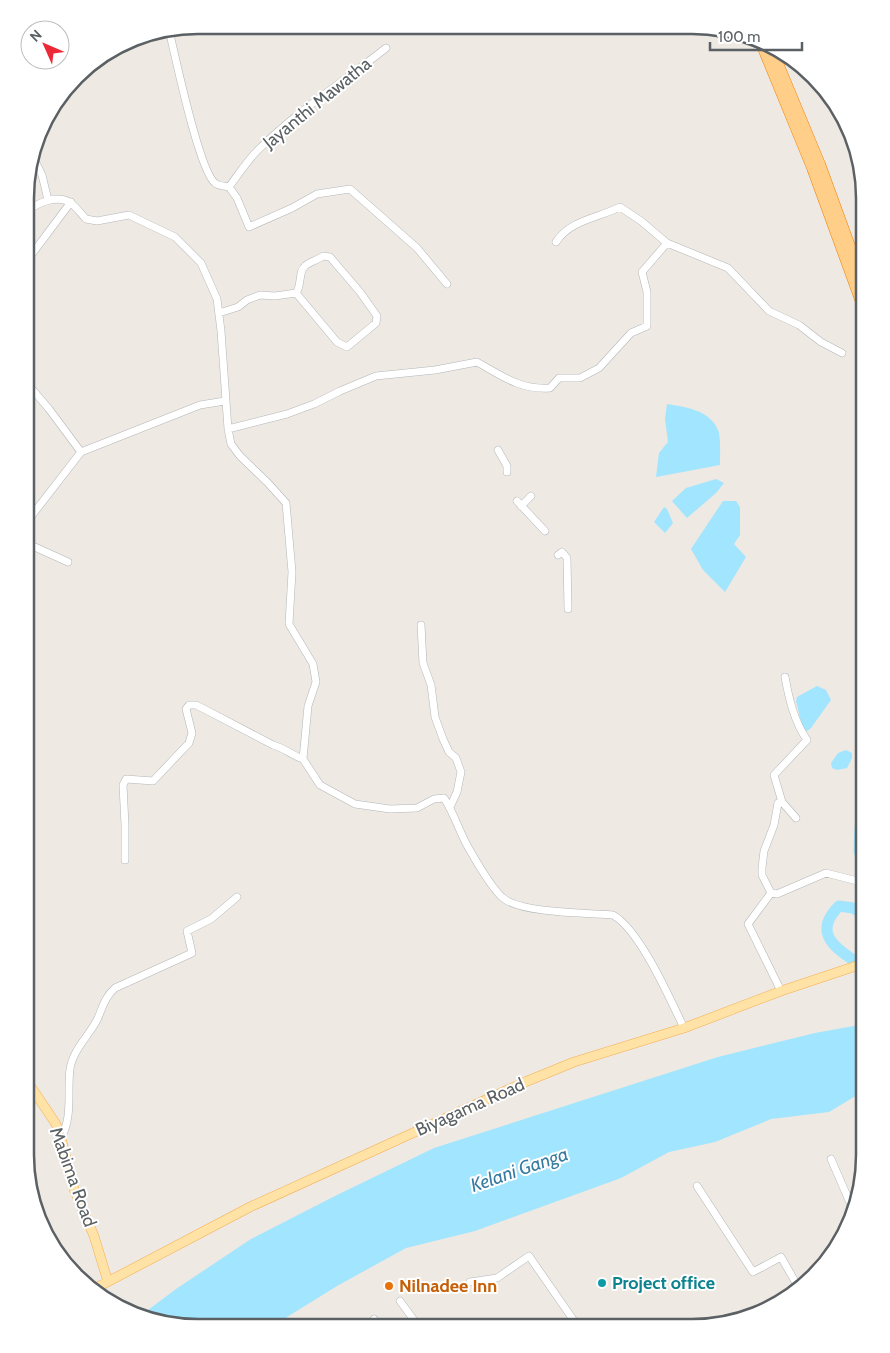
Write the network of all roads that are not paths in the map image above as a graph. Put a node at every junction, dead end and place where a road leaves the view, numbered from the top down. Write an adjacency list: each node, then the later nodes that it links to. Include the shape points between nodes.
1 (170, 36): 6 (street, via 192,126 208,175 216,184)
2 (386, 48): 6 (street, Jayanthi Mawatha, via 305,108 256,152)
3 (764, 51): 10 (highway)
4 (775, 57): 10 (highway, via 820,164)
5 (37, 165): 7 (street)
6 (229, 187): 15 (street, via 249,227 316,194 350,189 416,248)
7 (48, 200): 8 (street); 9 (street)
8 (71, 202): 13 (street); 18 (street, via 86,220 128,216 175,237 201,263)
9 (34, 206)
10 (833, 213): 14 (highway); 16 (highway)
11 (556, 242): 12 (street, via 562,232 571,227 620,207)
12 (667, 243): 19 (street, via 728,268 769,311 799,325); 22 (street, via 642,272 647,292 646,326 631,333 598,368 580,378 559,378 550,388 538,389 514,383 477,362 376,376 287,414)
13 (34, 251)
14 (856, 266)
15 (448, 284)
16 (856, 285)
17 (296, 293): 17 (street, via 337,342 347,347 378,319 360,292 327,256 305,266); 18 (street, via 255,296 238,308)
18 (219, 313): 21 (street)
19 (842, 353)
20 (34, 391): 24 (street)
21 (225, 401): 22 (street); 24 (street, via 200,406)
22 (228, 430): 35 (street, via 231,444 240,456 286,503 292,572 289,624 313,664 316,682 308,706)
23 (498, 450): 25 (street)
24 (81, 452): 27 (street)
25 (507, 472)
26 (531, 496): 28 (street, via 519,504)
27 (34, 513)
28 (545, 532)
29 (34, 546): 31 (street)
30 (558, 555): 32 (street, via 562,552 567,558)
31 (68, 562)
32 (568, 608)
33 (421, 625): 37 (street, via 423,663 431,685 435,717 461,772)
34 (785, 677): 36 (street, via 789,699 807,740 774,775)
35 (303, 759): 37 (street, via 320,785 355,804 390,809 417,808 434,799 444,798); 39 (street, via 196,705 190,705 186,709 192,733 189,743 153,781 126,779 123,785)
36 (782, 802): 38 (street); 41 (street, via 777,805 774,825 764,851 762,875)
37 (450, 807): 45 (street, via 467,845 503,898 519,906 613,915 620,919 658,974)
38 (796, 818)
39 (125, 860)
40 (856, 881): 41 (street, via 826,873 777,894)
41 (771, 893): 44 (street, via 748,924)
42 (237, 897): 47 (street, via 212,919 187,931 192,953 108,994 70,1068 69,1114)
43 (856, 967): 44 (main road, Biyagama Road)
44 (781, 991): 45 (main road, Biyagama Road)
45 (684, 1028): 51 (main road, Biyagama Road, via 574,1062 525,1082 250,1207)
46 (34, 1091): 47 (main road, Mabima Road, via 56,1124)
47 (61, 1138): 51 (main road, Mabima Road, via 74,1189 94,1236)
48 (831, 1159): 50 (street)
49 (697, 1186): 53 (street, via 753,1272 781,1257)
50 (850, 1202)
51 (108, 1282): 54 (main road, Biyagama Road)
52 (470, 1282): 57 (street, via 497,1278 529,1256)
53 (795, 1282)
54 (100, 1286)
55 (400, 1301): 56 (street)
56 (413, 1319)
57 (573, 1319)

